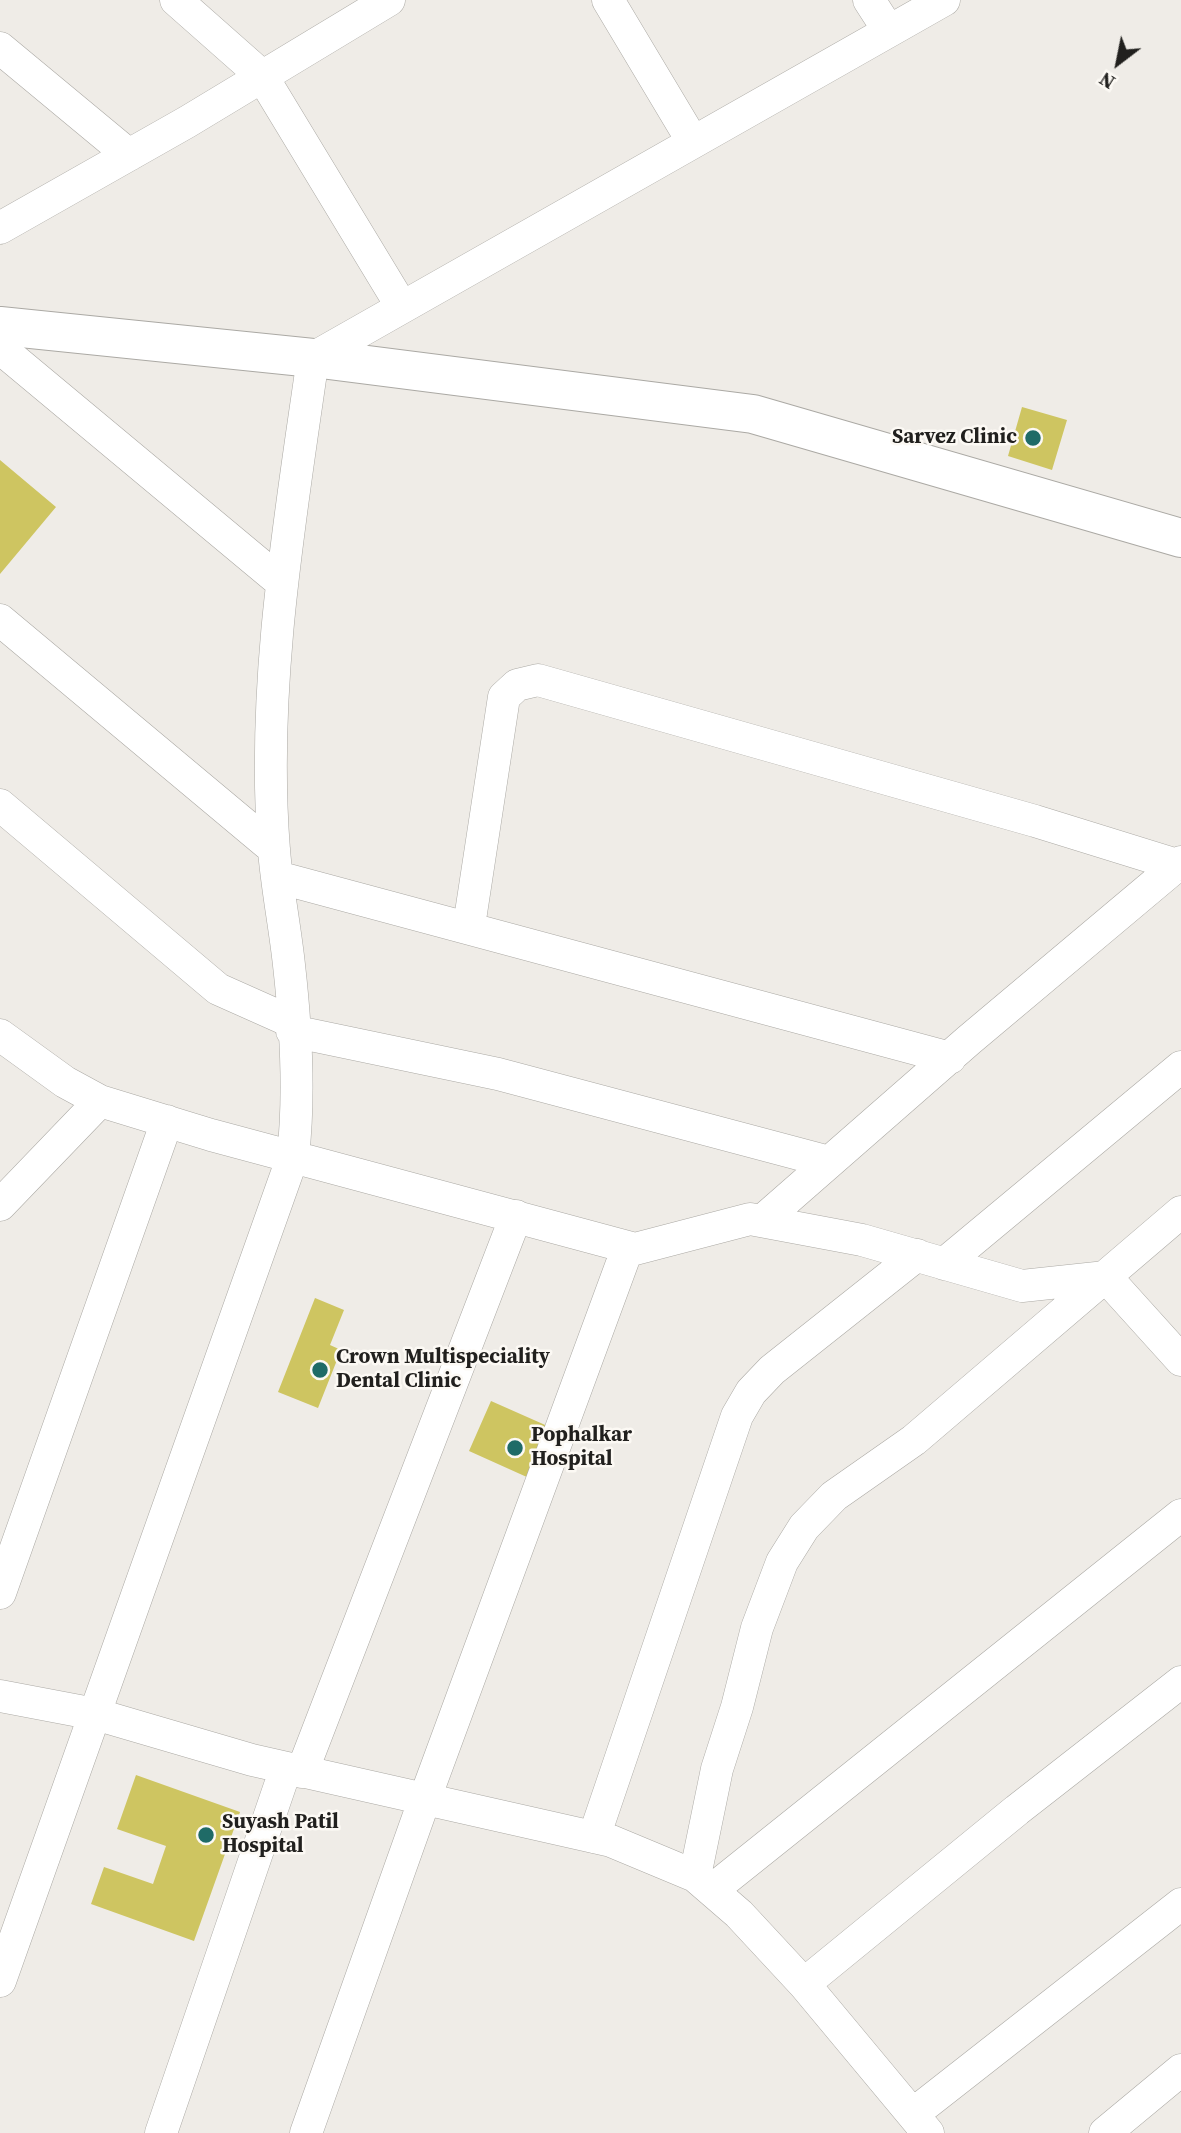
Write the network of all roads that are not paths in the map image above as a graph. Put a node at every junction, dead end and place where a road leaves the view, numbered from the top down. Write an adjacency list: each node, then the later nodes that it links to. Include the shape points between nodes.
1 (176, 0): 8 (street)
2 (389, 0): 8 (street)
3 (608, 0): 9 (street)
4 (869, 0): 6 (street)
5 (943, 0): 6 (street)
6 (889, 31): 9 (street)
7 (0, 48): 10 (street)
8 (262, 76): 10 (street); 12 (street)
9 (693, 142): 12 (street)
10 (129, 155): 11 (street)
11 (0, 228)
12 (401, 307): 15 (street)
13 (0, 326): 15 (street)
14 (0, 348): 17 (street)
15 (313, 358): 16 (street, via 753,414); 17 (street)
16 (1181, 538)
17 (281, 582): 20 (street, via 272,734)
18 (0, 620): 20 (street)
19 (0, 805): 23 (street, via 218,989)
20 (275, 863): 22 (street); 23 (street)
21 (1179, 864): 22 (street, via 538,680 517,685 504,697); 25 (street)
22 (469, 926): 25 (street)
23 (292, 1026): 29 (street, via 297,1119); 30 (street, via 512,1077)
24 (0, 1035): 27 (street)
25 (950, 1058): 30 (street)
26 (1181, 1067): 36 (street)
27 (100, 1101): 28 (street); 31 (street)
28 (167, 1121): 29 (street); 40 (street)
29 (293, 1156): 33 (street); 43 (street)
30 (829, 1161): 34 (street)
31 (0, 1205)
32 (1181, 1212): 37 (street)
33 (516, 1216): 35 (street); 44 (street)
34 (762, 1221): 35 (street, via 750,1219 635,1249); 36 (street, via 862,1240)
35 (628, 1247): 45 (street)
36 (930, 1260): 37 (street, via 1022,1286); 46 (street, via 772,1370 737,1416)
37 (1106, 1277): 38 (street); 47 (street, via 914,1440 834,1496 804,1527 782,1562 757,1628 717,1769)
38 (1181, 1360)
39 (1181, 1515): 47 (street)
40 (0, 1593)
41 (1181, 1682): 50 (street)
42 (0, 1696): 43 (street)
43 (95, 1714): 44 (street); 49 (street)
44 (294, 1770): 45 (street); 53 (street)
45 (424, 1801): 46 (street); 54 (street)
46 (594, 1837): 47 (street)
47 (703, 1883): 50 (street, via 739,1914)
48 (1181, 1905): 52 (street)
49 (0, 1981)
50 (804, 1984): 52 (street)
51 (1181, 2070): 55 (street)
52 (920, 2124)
53 (161, 2133)
54 (306, 2133)
55 (1105, 2133)

